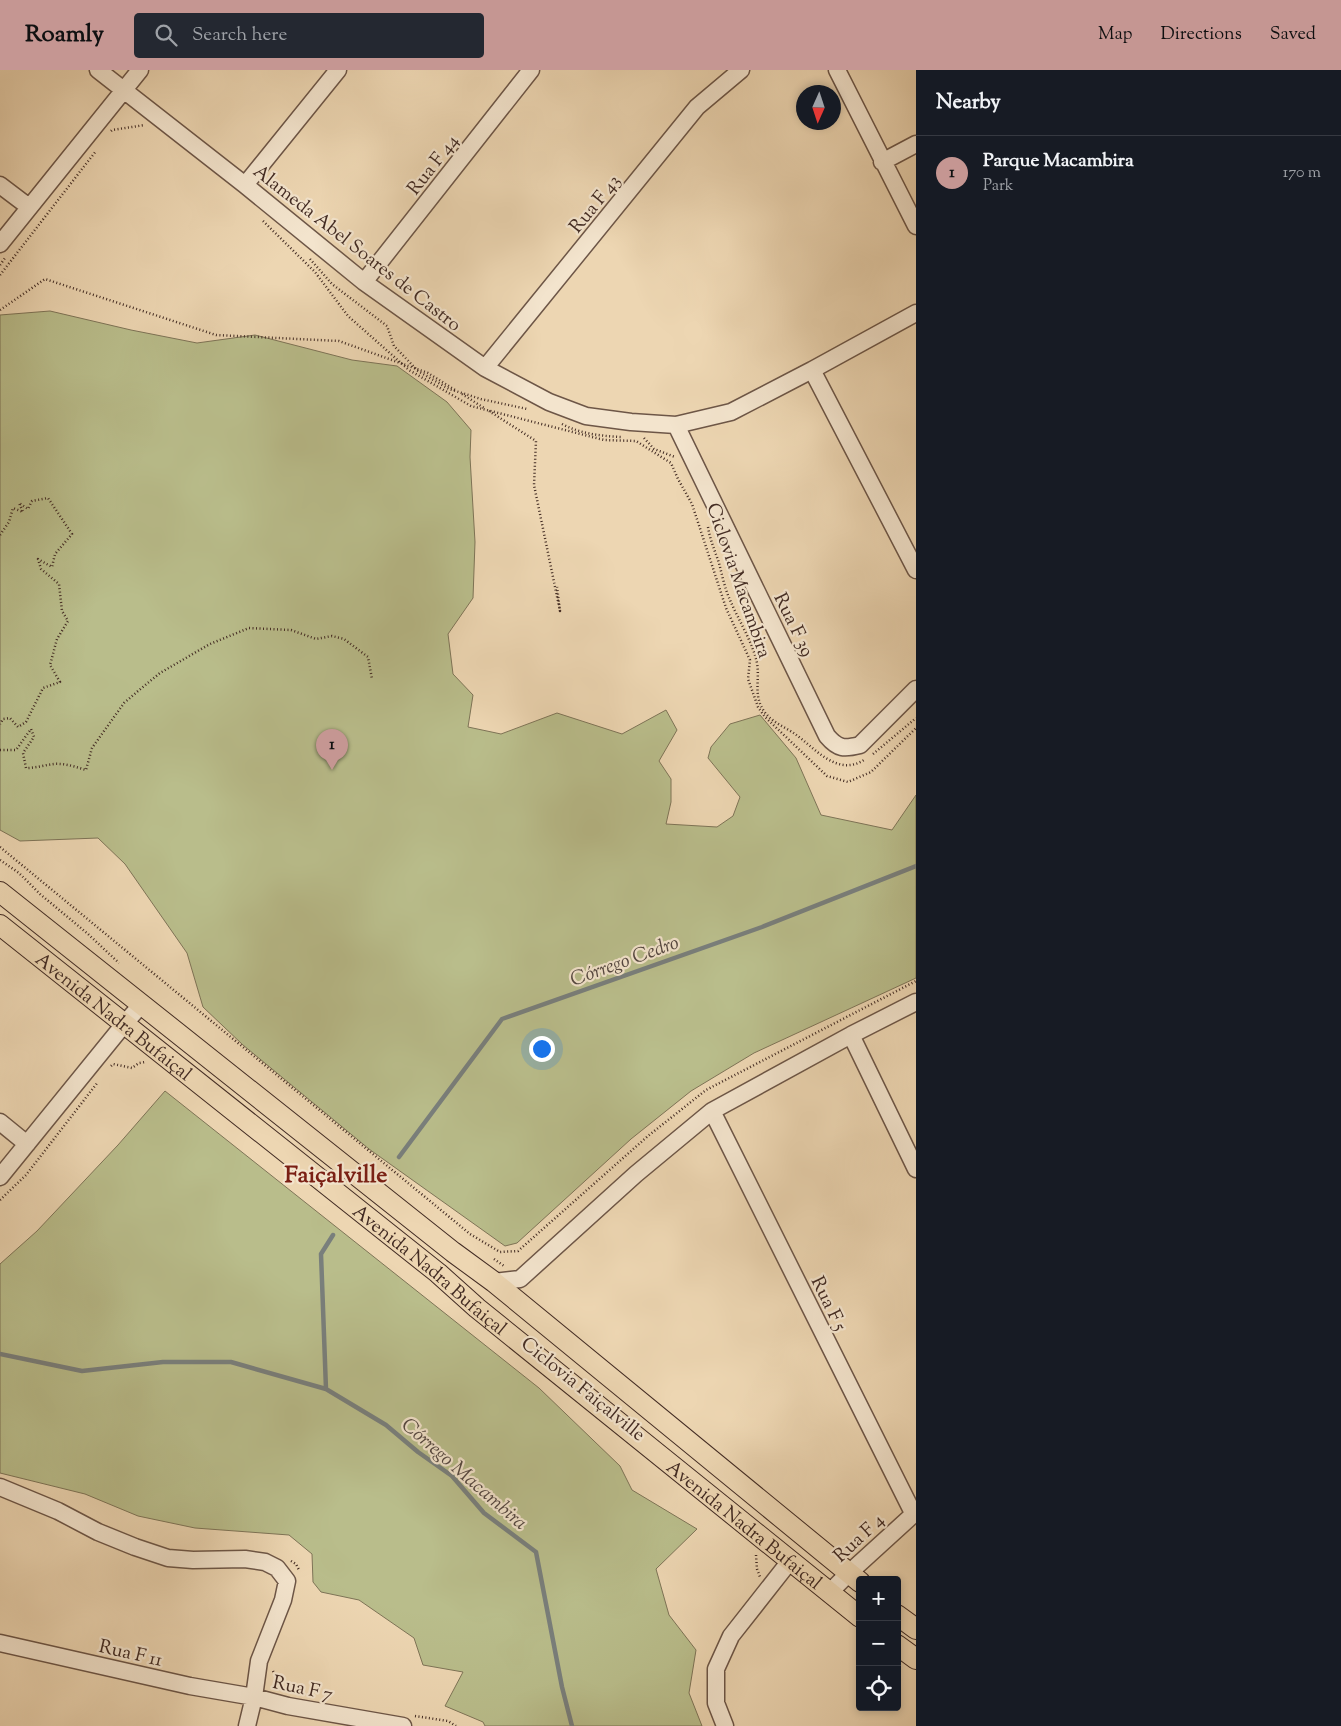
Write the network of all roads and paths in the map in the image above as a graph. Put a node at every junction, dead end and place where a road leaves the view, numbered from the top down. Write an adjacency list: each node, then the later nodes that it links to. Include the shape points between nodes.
1 (98, 70): 7 (street, Alameda Abel Soares de Castro)
2 (140, 70): 7 (street)
3 (338, 70): 17 (street)
4 (531, 70): 26 (street, Rua F 44)
5 (741, 70): 29 (street, Rua F 43, via 697,107)
6 (837, 70): 16 (street)
7 (124, 91): 17 (street, Alameda Abel Soares de Castro); 19 (street)
8 (146, 124): 11 (path, via 112,130)
9 (111, 127): 10 (path)
10 (106, 132)
11 (106, 137)
12 (916, 144): 16 (street)
13 (96, 145): 15 (path)
14 (100, 145): 25 (path)
15 (86, 157)
16 (882, 162): 21 (street)
17 (245, 185): 26 (street, Alameda Abel Soares de Castro)
18 (0, 186): 19 (street)
19 (29, 206): 22 (street)
20 (262, 220): 43 (path, via 315,272 348,316 408,370 471,406 604,440 636,441 672,463 692,504 726,608 750,660 748,679 758,707 828,776 848,782 871,772)
21 (916, 226)
22 (5, 249): 24 (path)
23 (306, 255): 31 (path, via 332,284 387,326 394,346 418,371 449,389)
24 (0, 265)
25 (0, 275)
26 (364, 282): 29 (street, Alameda Abel Soares de Castro)
27 (0, 310): 38 (path, via 45,279 216,335 339,341 428,373 536,441 534,485 560,611)
28 (916, 313): 30 (street, Alameda Abel Soares de Castro)
29 (485, 368): 33 (street, Alameda Abel Soares de Castro, via 548,402 586,416)
30 (812, 370): 33 (street, Alameda Abel Soares de Castro, via 731,412); 37 (street)
31 (530, 409)
32 (556, 422): 34 (path, via 572,430 593,434 644,437 654,449 675,457)
33 (676, 425): 40 (street, Rua F 39, via 827,736 835,745 847,748 860,745)
34 (677, 463)
35 (708, 524): 41 (path, Ciclovia Macambira, via 710,542 729,598 757,663 758,700 766,714 832,762 847,766 874,754)
36 (0, 535): 42 (path, via 13,508 23,512 19,502 28,509 32,501 48,498 72,534 55,554 52,567 38,559 41,569 59,584 62,611 68,621 57,639 50,664 60,682 43,688 26,722 18,727 10,718 3,719)
37 (916, 570)
38 (557, 586)
39 (372, 679): 44 (path, via 368,657 344,640 332,636 316,639 291,630 249,628 210,644 160,674 124,703 92,748 86,770 55,764 26,768 23,753 34,737 31,729 16,750)
40 (916, 689)
41 (916, 718)
42 (0, 724)
43 (916, 728)
44 (0, 750)
45 (0, 847): 48 (path, via 470,1234 500,1252 518,1251 648,1136 706,1090)
46 (0, 892): 50 (main road, Avenida Nadra Bufaiçal)
47 (0, 925): 51 (main road, Avenida Nadra Bufaiçal)
48 (916, 982)
49 (916, 1002): 52 (street)
50 (142, 1004): 51 (street); 62 (main road, Avenida Nadra Bufaiçal)
51 (125, 1023): 58 (street); 67 (main road, Avenida Nadra Bufaiçal, via 438,1273)
52 (851, 1035): 56 (street); 59 (street)
53 (150, 1061): 54 (path, via 132,1068 113,1064)
54 (109, 1067)
55 (99, 1081): 61 (path, via 26,1175)
56 (712, 1111): 62 (street, via 636,1174 520,1279); 64 (street, Rua F 5)
57 (0, 1122): 58 (street)
58 (27, 1144): 60 (street)
59 (916, 1169)
60 (0, 1177)
61 (0, 1200)
62 (494, 1282): 69 (main road, Avenida Nadra Bufaiçal)
63 (0, 1487): 68 (street, via 98,1532 168,1558 265,1562)
64 (914, 1513): 69 (street, Rua F 4)
65 (752, 1548): 70 (path)
66 (289, 1559): 68 (path, via 296,1564)
67 (790, 1561): 71 (main road, Avenida Nadra Bufaiçal); 84 (street, via 731,1636 716,1669 716,1704)
68 (293, 1577): 80 (street, Rua F 7, via 258,1661)
69 (854, 1577): 71 (street, Rua F 4)
70 (761, 1580)
71 (829, 1593): 72 (main road, Avenida Nadra Bufaiçal)
72 (856, 1614)
73 (901, 1617): 74 (main road)
74 (916, 1628)
75 (0, 1643): 80 (street, Rua F 11, via 190,1686)
76 (901, 1648): 77 (main road)
77 (916, 1659)
78 (273, 1667): 79 (path, via 280,1685)
79 (292, 1692)
80 (254, 1697): 81 (street, Rua F 7, via 288,1706); 82 (street)
81 (406, 1721): 83 (path, via 448,1721)
82 (247, 1726)
83 (456, 1726)
84 (725, 1726)

